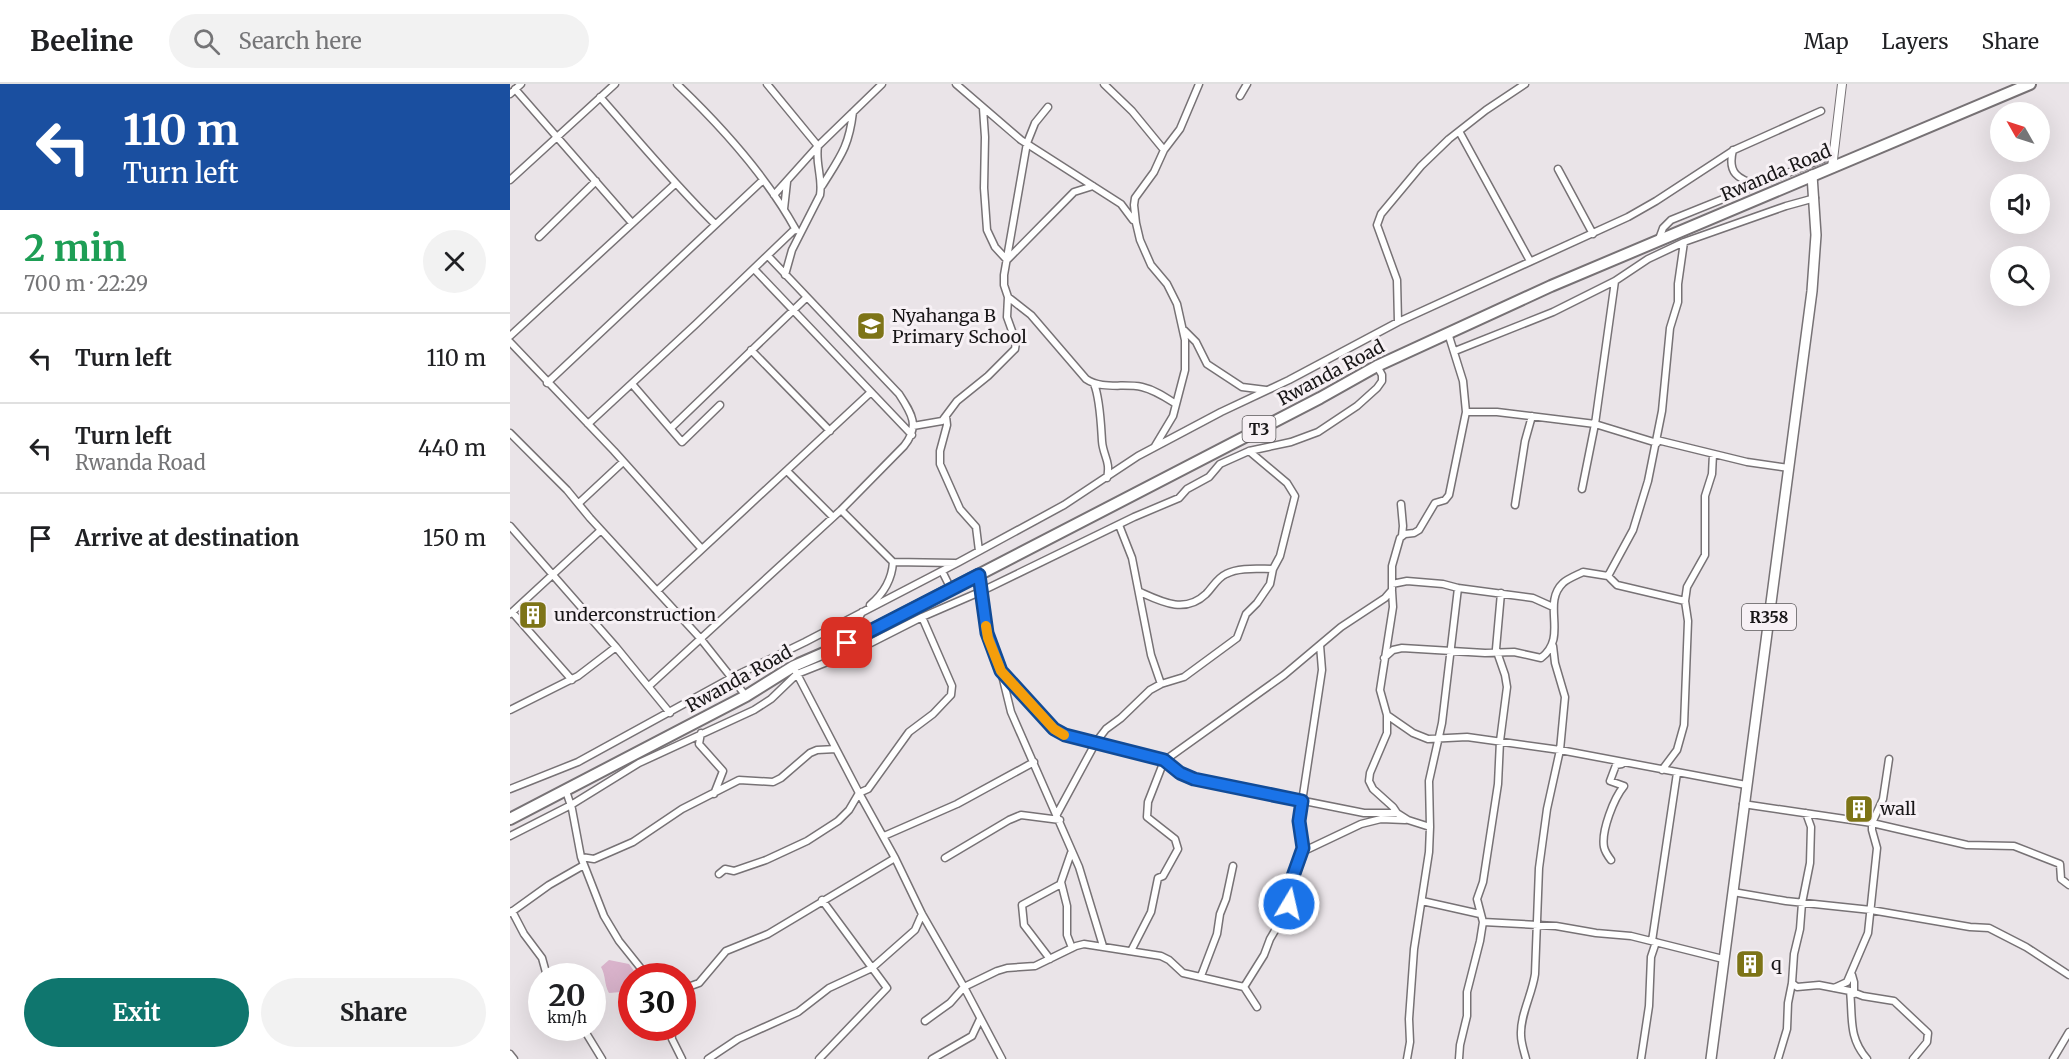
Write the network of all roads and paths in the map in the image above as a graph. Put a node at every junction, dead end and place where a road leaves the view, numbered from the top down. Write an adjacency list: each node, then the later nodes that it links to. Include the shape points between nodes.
1 (521, 84): 13 (street)
2 (615, 84): 15 (street)
3 (676, 84): 31 (street)
4 (767, 84): 23 (street)
5 (882, 84): 19 (street)
6 (956, 84): 17 (street)
7 (1104, 84): 24 (street)
8 (1199, 84): 24 (street, via 1180,129)
9 (1247, 84): 14 (street)
10 (1525, 84): 20 (street)
11 (1842, 84): 26 (street)
12 (2030, 84): 27 (highway, Rwanda Road / T3)
13 (512, 92): 21 (street)
14 (1240, 96)
15 (600, 97): 21 (street); 34 (street)
16 (1048, 107): 22 (street, via 1035,123)
17 (983, 108): 22 (street); 51 (street, via 987,230)
18 (1821, 111): 25 (street)
19 (853, 112): 23 (street); 36 (street, via 846,148)
20 (1460, 133): 52 (street); 59 (street, via 1421,166 1381,214 1377,225 1397,280)
21 (557, 137): 30 (street); 32 (street)
22 (1027, 143): 37 (street); 51 (street)
23 (818, 146): 33 (street); 36 (street, via 816,160)
24 (1164, 150): 43 (street, via 1135,198)
25 (1734, 150): 35 (street, via 1734,173); 45 (street, via 1656,201)
26 (1832, 155): 27 (street); 35 (street)
27 (1832, 168): 29 (highway, Rwanda Road / T3)
28 (1558, 170): 45 (street)
29 (1812, 175): 39 (main road, R358); 48 (highway, Rwanda Road / T3)
30 (510, 180)
31 (763, 180): 38 (street); 42 (street)
32 (596, 182): 41 (street); 47 (street)
33 (787, 182): 38 (street); 40 (street)
34 (675, 184): 41 (street); 42 (street)
35 (1758, 185): 48 (street, via 1671,220)
36 (822, 186): 46 (street)
37 (1093, 186): 43 (street, via 1126,209); 51 (street, via 1074,192)
38 (774, 195): 40 (street)
39 (1815, 198): 49 (street); 89 (main road, R358, via 1812,291)
40 (784, 210): 44 (street)
41 (633, 223): 62 (street)
42 (715, 224): 67 (street)
43 (1136, 224): 60 (street, via 1142,247 1167,284)
44 (795, 229): 46 (street); 50 (street)
45 (1593, 234): 52 (street)
46 (799, 236): 54 (street)
47 (538, 237)
48 (1659, 240): 61 (highway, Rwanda Road / T3)
49 (1684, 242): 55 (street); 84 (street)
50 (768, 256): 53 (street); 54 (street)
51 (1007, 260): 57 (street, via 1004,285)
52 (1530, 261): 59 (street)
53 (754, 269): 58 (street); 68 (street)
54 (785, 275): 56 (street)
55 (1615, 281): 65 (street, via 1553,312); 78 (street)
56 (807, 297): 58 (street); 79 (street, via 889,382 908,407)
57 (1008, 297): 69 (street, via 1031,315); 75 (street, via 1007,317 1016,346)
58 (793, 310): 64 (street); 71 (street)
59 (1398, 322): 70 (street)
60 (1184, 329): 70 (street, via 1207,364 1242,387); 72 (street, via 1186,362)
61 (1447, 333): 65 (street); 66 (highway, Rwanda Road / T3)
62 (510, 336)
63 (510, 342): 67 (street)
64 (751, 350): 80 (street); 81 (street)
65 (1455, 351): 74 (street)
66 (1377, 366): 86 (street, via 1382,381 1337,420 1305,437); 109 (highway, Rwanda Road / T3)
67 (547, 382): 77 (street)
68 (632, 384): 77 (street); 80 (street)
69 (1094, 384): 72 (street, via 1142,387); 91 (street, via 1109,464)
70 (1268, 390): 85 (street)
71 (871, 392): 81 (street); 83 (street)
72 (1176, 404): 85 (street, via 1169,425)
73 (720, 405): 80 (street, via 682,442)
74 (1466, 412): 76 (street); 101 (street, via 1449,495 1435,503 1419,530)
75 (946, 416): 79 (street, via 938,422); 103 (street, via 940,464 960,509 976,527)
76 (1532, 416): 78 (street); 95 (street)
77 (588, 424): 88 (street)
78 (1594, 424): 84 (street); 92 (street)
79 (913, 426): 83 (street)
80 (671, 428)
81 (830, 431): 90 (street)
82 (510, 433): 93 (street)
83 (912, 435): 96 (street)
84 (1657, 441): 87 (street); 110 (street, via 1633,530)
85 (1154, 447): 91 (street)
86 (1249, 451): 98 (street, via 1218,465 1209,477 1186,489 1179,498); 106 (street, via 1287,483 1295,496)
87 (1713, 454): 89 (street); 118 (street, via 1706,496 1705,555 1687,587)
88 (623, 462): 93 (street); 102 (street)
89 (1789, 468): 153 (main road, R358)
90 (787, 471): 97 (street); 102 (street)
91 (1107, 478): 103 (street)
92 (1582, 489)
93 (579, 503): 100 (street)
94 (1401, 504): 101 (street)
95 (1515, 505)
96 (841, 510): 97 (street); 104 (street)
97 (833, 518): 123 (street)
98 (1119, 525): 115 (street); 116 (street)
99 (510, 526): 108 (street)
100 (601, 530): 108 (street); 114 (street)
101 (1402, 536): 111 (street, via 1393,561)
102 (701, 549): 114 (street)
103 (980, 551): 105 (street)
104 (893, 562): 105 (street); 121 (street, via 885,588)
105 (958, 562): 107 (street)
106 (1273, 569): 116 (street, via 1228,572 1200,599 1180,606); 135 (street, via 1269,587 1246,614 1234,641 1184,677)
107 (942, 571): 113 (street); 121 (street)
108 (553, 574): 120 (street); 127 (street)
109 (979, 575): 113 (highway, Rwanda Road / T3); 115 (street)
110 (1608, 576): 118 (street, via 1617,585); 119 (street, via 1583,572 1565,581)
111 (1392, 586): 112 (street, via 1411,581); 125 (street, via 1385,598); 130 (street, via 1393,607)
112 (1458, 588): 117 (street); 128 (street)
113 (951, 589): 124 (highway, Rwanda Road / T3)
114 (658, 590): 123 (street)
115 (982, 591): 122 (street); 132 (street, via 987,633)
116 (1140, 592): 135 (street, via 1151,655)
117 (1501, 593): 119 (street, via 1533,598); 129 (street)
118 (1685, 601): 151 (street, via 1688,621 1684,725 1677,750)
119 (1553, 607): 126 (street)
120 (511, 613): 134 (street)
121 (862, 613): 124 (street); 133 (street)
122 (922, 617): 131 (street, via 855,651); 156 (street, via 952,692 933,714 909,732 868,789)
123 (700, 638): 133 (street); 136 (street)
124 (847, 643): 131 (highway, Rwanda Road / T3)
125 (1320, 645): 148 (street); 158 (street, via 1322,670)
126 (1553, 645): 129 (street, via 1541,658); 146 (street, via 1565,698)
127 (616, 647): 134 (street); 136 (street)
128 (1450, 650): 129 (street); 130 (street, via 1397,649); 142 (street)
129 (1497, 653): 143 (street, via 1507,687)
130 (1384, 658): 140 (street, via 1380,690)
131 (796, 670): 137 (highway, Rwanda Road / T3); 141 (street, via 763,705); 145 (street)
132 (1001, 671): 144 (street, via 1060,734); 149 (street, via 1011,712)
133 (733, 677): 137 (street); 139 (street)
134 (572, 680): 138 (street)
135 (1161, 684): 144 (street, via 1144,694)
136 (649, 686): 139 (street)
137 (746, 696): 155 (highway, Rwanda Road / T3)
138 (510, 710)
139 (670, 713): 154 (street, via 578,762)
140 (1387, 715): 142 (street, via 1422,737); 161 (street, via 1386,738 1369,781)
141 (701, 733): 157 (street, via 699,744 723,771); 160 (street, via 632,767)
142 (1439, 740): 143 (street, via 1467,737); 167 (street, via 1429,781)
143 (1500, 741): 146 (street); 188 (street, via 1498,784 1477,899)
144 (1096, 742): 148 (street); 163 (street)
145 (836, 749): 156 (street); 157 (street, via 807,754 777,780 739,780)
146 (1560, 750): 150 (street); 190 (street, via 1539,868)
147 (1889, 759): 166 (street, via 1883,799)
148 (1164, 760): 158 (street, via 1194,779); 194 (street, via 1148,802 1147,816 1175,839 1178,849 1158,878 1151,912)
149 (1034, 762): 163 (street); 169 (street, via 957,804)
150 (1631, 764): 151 (street); 175 (street, via 1616,765 1610,781 1624,786 1616,797 1604,836 1604,847)
151 (1662, 770): 152 (street)
152 (1677, 773): 153 (street); 191 (street)
153 (1746, 785): 159 (main road, R358)
154 (510, 789)
155 (566, 791): 160 (street); 164 (highway, Rwanda Road / T3)
156 (859, 793): 169 (street); 178 (street, via 838,821 807,841 766,860 735,871 725,869)
157 (714, 794): 172 (street, via 616,850 594,859)
158 (1302, 801): 161 (street, via 1364,813); 171 (street)
159 (1743, 804): 162 (street); 181 (main road, R358)
160 (571, 806): 168 (street); 172 (street)
161 (1397, 813): 165 (street)
162 (1806, 813): 166 (street); 184 (street, via 1811,827 1810,863)
163 (1058, 817): 170 (street); 174 (street, via 1021,815)
164 (510, 819)
165 (1408, 820): 167 (street); 171 (street, via 1381,819 1361,824)
166 (1872, 823): 180 (street, via 1967,845 2021,848 2060,864 2061,879); 185 (street, via 1877,848)
167 (1430, 826): 183 (street)
168 (510, 836)
169 (884, 836): 173 (street)
170 (1071, 852): 179 (street); 192 (street, via 1083,877)
171 (1302, 852): 206 (street, via 1287,910)
172 (581, 857): 176 (street)
173 (895, 858): 182 (street); 187 (street)
174 (945, 858)
175 (1611, 860)
176 (584, 865): 186 (street); 198 (street, via 604,916)
177 (1233, 866): 202 (street, via 1217,934)
178 (719, 874)
179 (1061, 884): 193 (street); 195 (street, via 1022,905 1024,925)
180 (2069, 885)
181 (1733, 892): 184 (street); 196 (main road, R358)
182 (822, 900): 199 (street); 203 (street, via 768,934 726,951)
183 (1422, 901): 188 (street); 223 (street, via 1414,949)
184 (1802, 903): 185 (street); 204 (street, via 1794,954)
185 (1871, 910): 200 (street, via 1866,941); 201 (street, via 1989,928)
186 (511, 912): 197 (street)
187 (922, 914): 199 (street, via 915,930); 205 (street)
188 (1480, 914): 189 (street)
189 (1483, 922): 190 (street); 224 (street, via 1468,987)
190 (1537, 925): 191 (street); 225 (street, via 1533,987 1521,1028)
191 (1654, 941): 196 (street); 226 (street)
192 (1103, 946): 193 (street, via 1084,944); 194 (street)
193 (1072, 948): 195 (street)
194 (1131, 951): 202 (street, via 1161,956 1183,973)
195 (1050, 959): 205 (street, via 1030,967 997,971)
196 (1723, 959): 227 (main road, R358)
197 (544, 963)
198 (637, 963)
199 (872, 968): 220 (street, via 829,988 798,1012 738,1039); 221 (street, via 886,989)
200 (1851, 975): 207 (street, via 1847,982); 208 (street)
201 (2069, 975)
202 (1201, 976): 206 (street)
203 (696, 984)
204 (1795, 985): 207 (street); 228 (street)
205 (964, 987): 210 (street); 211 (street)
206 (1244, 987): 209 (street)
207 (1834, 988): 208 (street)
208 (1852, 992): 229 (street, via 1850,1022 1856,1046); 230 (street, via 1897,1002 1928,1031 1927,1042)
209 (1257, 1007)
210 (980, 1019): 216 (street); 222 (street, via 972,1036)
211 (925, 1021)
212 (2069, 1032): 231 (street)
213 (590, 1041): 218 (street)
214 (673, 1041): 219 (street)
215 (510, 1054): 217 (street)
216 (1000, 1058)
217 (514, 1059)
218 (602, 1059)
219 (682, 1059)
220 (708, 1059)
221 (819, 1059)
222 (932, 1059)
223 (1407, 1059)
224 (1459, 1059)
225 (1526, 1059)
226 (1641, 1059)
227 (1710, 1059)
228 (1779, 1059)
229 (1867, 1059)
230 (1913, 1059)
231 (2053, 1059)

